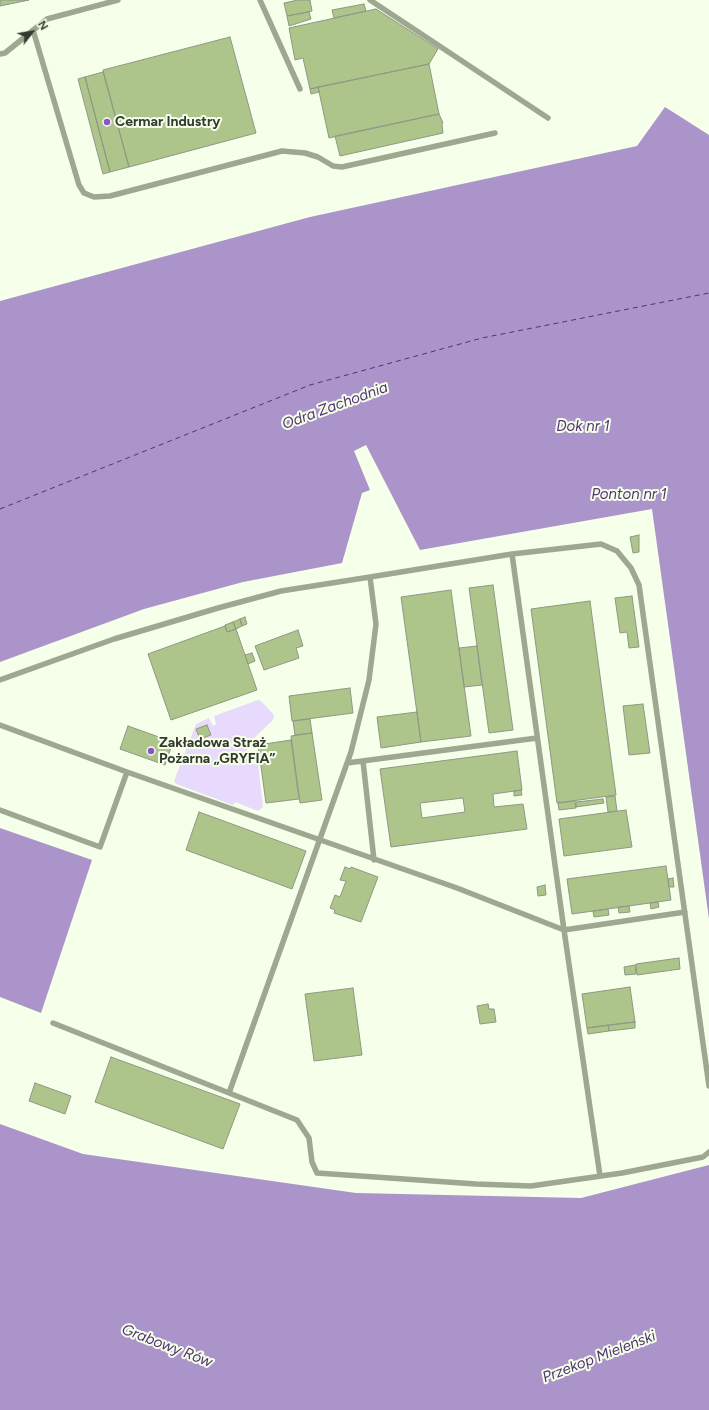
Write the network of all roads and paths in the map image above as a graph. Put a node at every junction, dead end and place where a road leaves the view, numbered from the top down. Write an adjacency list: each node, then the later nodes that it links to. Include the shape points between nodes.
1 (118, 0): 4 (lane, via 47,19)
2 (370, 0): 7 (lane)
3 (262, 1): 6 (lane)
4 (33, 30): 5 (lane, via 5,53); 8 (lane, via 79,185 84,193 91,197 110,196 282,151 306,153 333,166 342,167)
5 (0, 54)
6 (300, 89)
7 (548, 118)
8 (495, 133)
9 (512, 554): 10 (lane); 13 (lane); 20 (lane, via 600,544 617,551 631,568 640,585)
10 (370, 577): 11 (lane, via 281,591 218,608 114,639); 15 (lane, via 376,624 369,680)
11 (0, 680)
12 (0, 725): 16 (lane)
13 (537, 738): 14 (lane); 21 (lane)
14 (363, 761): 15 (lane); 19 (lane)
15 (347, 763): 18 (lane)
16 (127, 772): 17 (lane, via 100,847); 18 (lane)
17 (0, 810)
18 (319, 841): 19 (lane); 24 (lane)
19 (374, 860): 21 (lane, via 457,888)
20 (685, 912): 21 (lane); 23 (lane)
21 (564, 930): 26 (lane)
22 (53, 1023): 24 (lane)
23 (709, 1086)
24 (229, 1094): 26 (lane, via 297,1120 309,1138 316,1173 530,1186)
25 (709, 1152): 26 (lane, via 703,1156)
26 (600, 1176)

